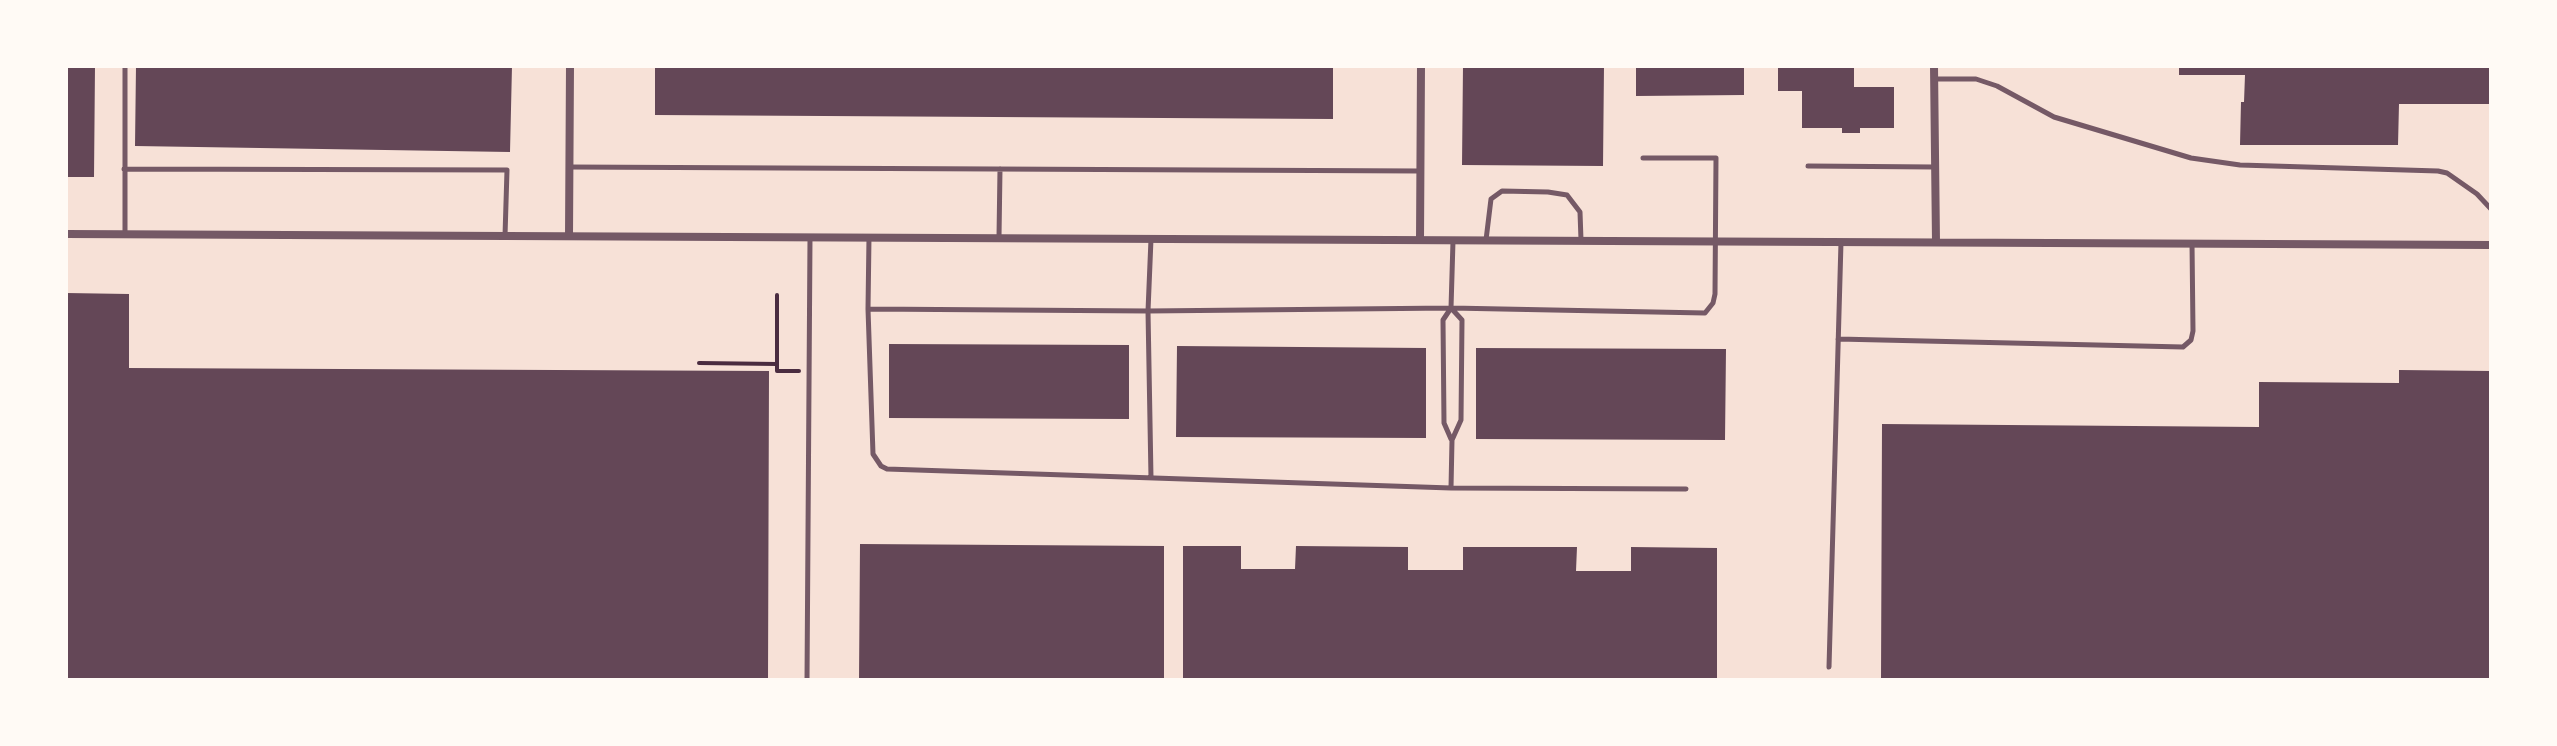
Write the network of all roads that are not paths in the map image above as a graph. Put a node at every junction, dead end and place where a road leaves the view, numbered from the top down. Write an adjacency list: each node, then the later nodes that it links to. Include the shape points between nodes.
1 (125, 66): 10 (lane)
2 (570, 66): 8 (street)
3 (1421, 66): 12 (street)
4 (1934, 66): 5 (street)
5 (1934, 79): 9 (street); 13 (lane, via 1976,79 2054,117 2191,158 2240,165 2447,173)
6 (1643, 158): 26 (lane, via 1716,158)
7 (1808, 166): 9 (lane)
8 (569, 167): 11 (lane); 17 (street)
9 (1935, 167): 28 (street)
10 (124, 169): 15 (lane); 16 (lane, via 507,170)
11 (1000, 169): 12 (lane); 20 (lane)
12 (1420, 171): 22 (street)
13 (2491, 209)
14 (66, 234): 15 (street)
15 (125, 234): 16 (street)
16 (505, 236): 17 (street)
17 (569, 236): 18 (street)
18 (810, 237): 19 (street); 40 (lane)
19 (869, 237): 20 (street); 32 (lane)
20 (999, 238): 21 (street)
21 (1151, 239): 22 (street); 33 (lane)
22 (1420, 240): 23 (street)
23 (1454, 240): 24 (street); 31 (lane)
24 (1486, 240): 25 (street); 25 (lane, via 1491,199 1502,191 1567,195 1580,212)
25 (1581, 240): 26 (street)
26 (1714, 240): 27 (street); 31 (lane, via 1715,294 1705,313)
27 (1841, 241): 28 (street); 34 (lane)
28 (1936, 242): 29 (street)
29 (2192, 243): 30 (street); 34 (lane, via 2193,331 2183,347)
30 (2491, 245)
31 (1451, 308): 33 (lane); 35 (lane, via 1443,320 1444,423); 35 (lane, via 1462,320 1461,420)
32 (868, 309): 33 (lane); 36 (lane, via 873,454 881,466)
33 (1148, 311): 36 (lane)
34 (1838, 339): 39 (lane)
35 (1452, 440): 37 (lane)
36 (1151, 478): 37 (lane)
37 (1451, 488): 38 (lane)
38 (1686, 489)
39 (1829, 667)
40 (807, 680)

